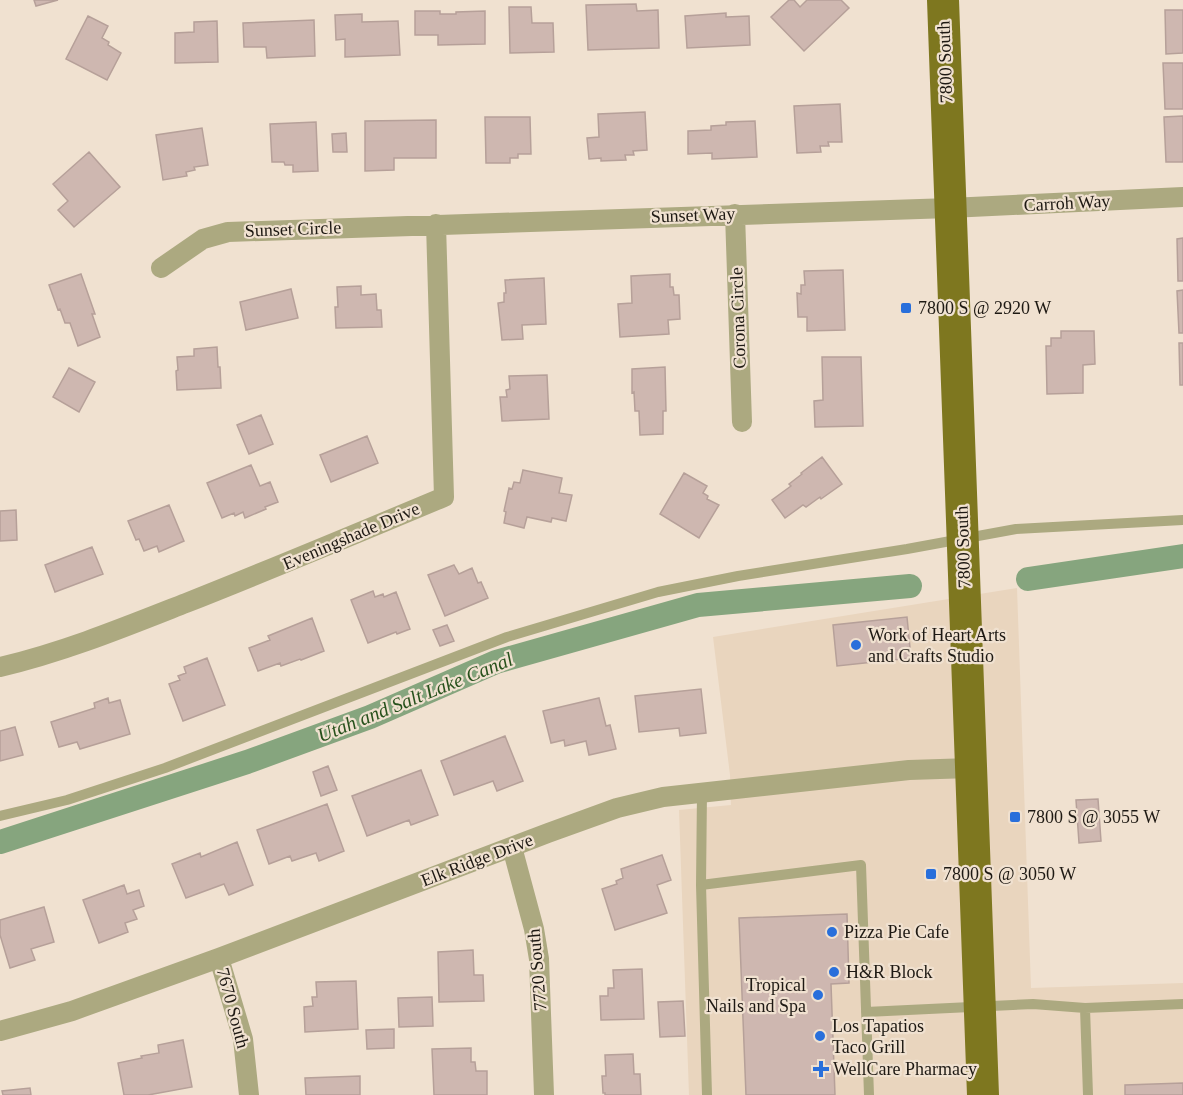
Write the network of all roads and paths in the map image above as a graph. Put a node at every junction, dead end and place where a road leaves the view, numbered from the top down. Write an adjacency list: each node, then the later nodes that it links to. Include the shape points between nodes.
1 (943, 0): 3 (main road, 7800 South)
2 (1183, 197): 3 (street, Carroh Way)
3 (951, 208): 4 (street, Sunset Way); 9 (main road, 7800 South)
4 (735, 214): 5 (street, Sunset Way); 7 (street, Corona Circle)
5 (436, 224): 6 (street, Sunset Circle, via 228,232 203,238); 10 (street, Eveningshade Drive, via 444,497 121,629)
6 (161, 268)
7 (742, 422)
8 (1183, 520): 9 (lane, via 1016,529)
9 (963, 538): 11 (main road, 7800 South); 13 (lane, via 738,576 658,592 588,612 507,637 165,768 67,800)
10 (0, 667)
11 (971, 768): 12 (street, Elk Ridge Drive, via 909,770); 18 (main road, 7800 South)
12 (702, 792): 14 (street, Elk Ridge Drive, via 663,796 617,808); 15 (lane)
13 (0, 816)
14 (512, 848): 16 (street, Elk Ridge Drive); 23 (street, 7720 South, via 539,959)
15 (701, 885): 20 (lane, via 861,866); 24 (lane)
16 (219, 958): 21 (street, Elk Ridge Drive, via 72,1011); 22 (street, 7670 South, via 243,1039)
17 (1183, 1004): 19 (lane)
18 (980, 1007): 19 (lane, via 1033,1004); 20 (lane); 26 (main road, 7800 South)
19 (1085, 1008): 27 (lane)
20 (866, 1012): 25 (lane)
21 (0, 1031)
22 (249, 1095)
23 (544, 1095)
24 (707, 1095)
25 (869, 1095)
26 (983, 1095)
27 (1088, 1095)

